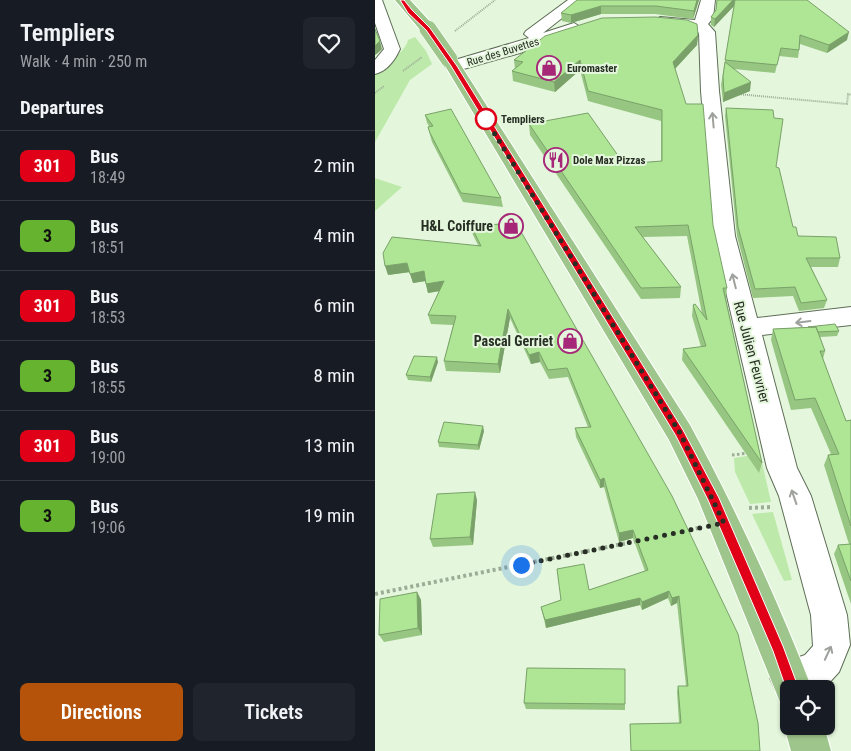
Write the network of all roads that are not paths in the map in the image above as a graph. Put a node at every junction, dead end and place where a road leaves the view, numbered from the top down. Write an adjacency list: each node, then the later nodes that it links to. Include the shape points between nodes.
1 (375, 0): 12 (street, via 393,49)
2 (402, 0): 9 (main road)
3 (417, 0): 9 (main road)
4 (578, 0): 10 (street)
5 (708, 0): 8 (street, via 705,18)
6 (643, 21): 8 (street)
7 (590, 23): 10 (street, Rue des Buvettes)
8 (699, 25): 14 (street, Rue Julien Feuvrier, one-way to 8, via 721,216 707,32)
9 (429, 29): 11 (main road, bridge)
10 (514, 49): 11 (street, Rue des Buvettes)
11 (451, 63): 15 (main road, via 680,433 724,523)
12 (375, 68)
13 (851, 316): 14 (street, one-way to 14)
14 (745, 328): 16 (street, Rue Julien Feuvrier, one-way to 14, via 816,670 826,659 832,645 831,630 795,496 782,468)
15 (790, 680)
16 (797, 680)
17 (807, 735): 18 (main road)
18 (811, 751)

